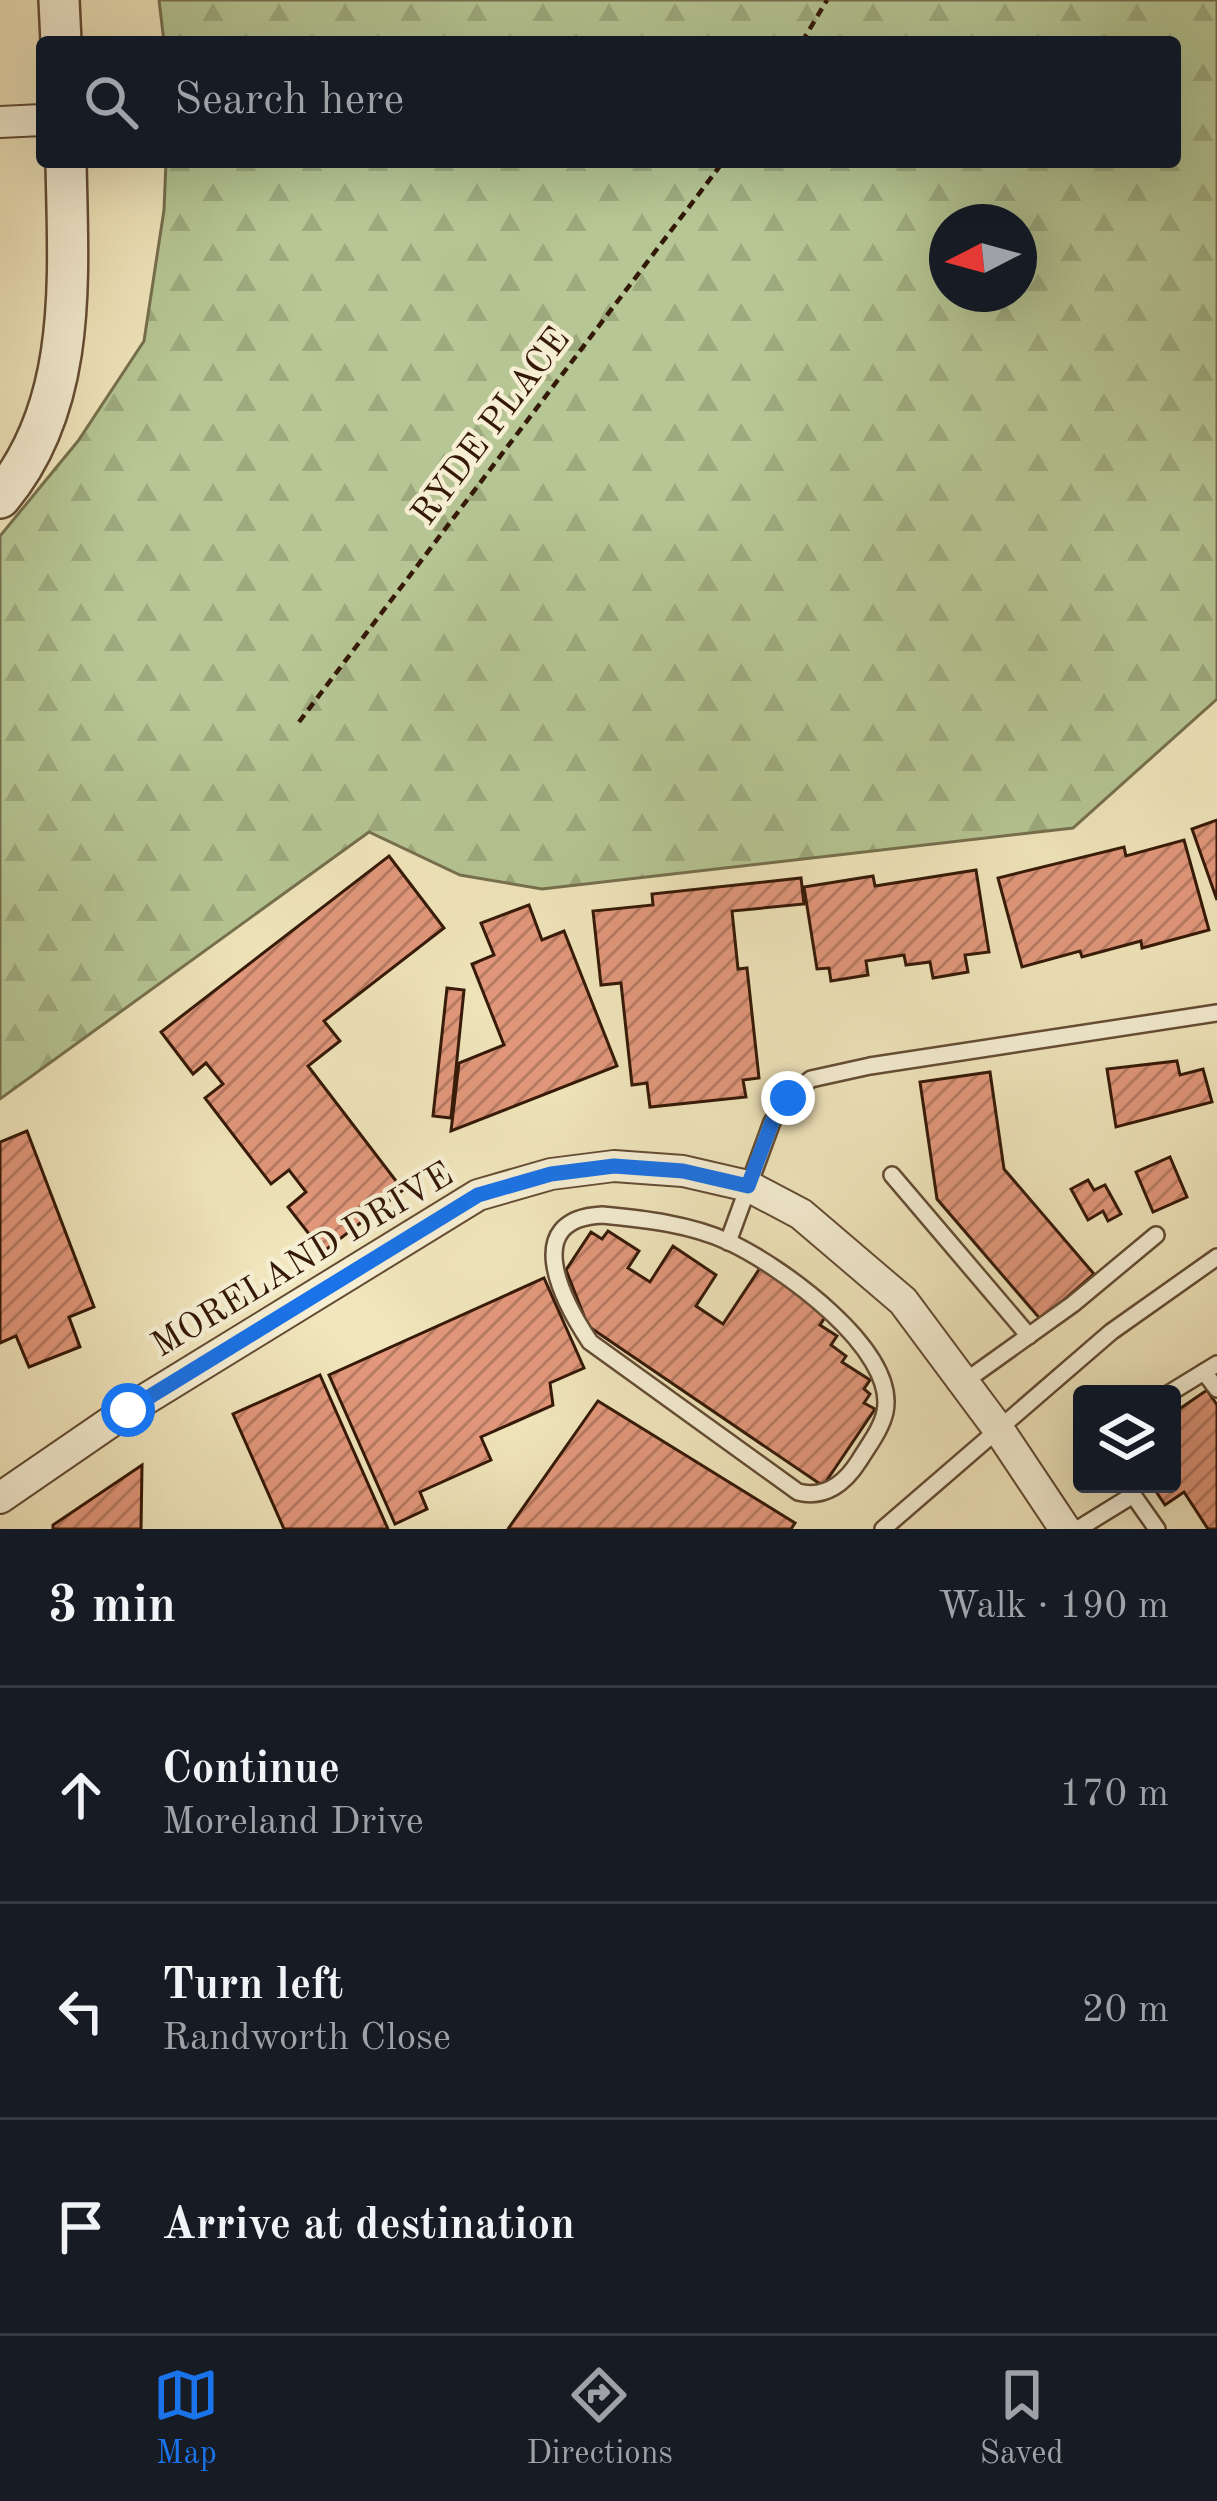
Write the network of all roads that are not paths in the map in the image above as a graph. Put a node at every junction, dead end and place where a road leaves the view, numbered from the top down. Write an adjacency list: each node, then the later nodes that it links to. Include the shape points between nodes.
1 (59, 0): 2 (street)
2 (62, 36)
3 (36, 120): 4 (street)
4 (0, 122)
5 (66, 168): 6 (street, via 62,357 52,401)
6 (0, 498)
7 (1217, 1013): 9 (lane, via 811,1079 772,1122)
8 (892, 1175): 13 (lane)
9 (748, 1186): 11 (lane); 15 (street, MORELAND DRIVE, via 801,1214 903,1301); 21 (street, MORELAND DRIVE, via 614,1166 478,1195 208,1359)
10 (1156, 1235): 13 (lane)
11 (728, 1242): 11 (lane, via 830,1310 883,1384 879,1429 852,1471 821,1494 798,1492 590,1342 552,1252 560,1228 580,1216 636,1218)
12 (1217, 1257): 18 (lane, via 1111,1332)
13 (1029, 1336): 15 (lane)
14 (1211, 1368): 16 (lane); 17 (lane)
15 (964, 1382): 18 (street, MORELAND DRIVE)
16 (1181, 1386)
17 (1217, 1389)
18 (999, 1430): 22 (lane); 23 (street, MORELAND DRIVE)
19 (1126, 1493): 24 (lane)
20 (1132, 1493): 25 (lane)
21 (0, 1498)
22 (883, 1529)
23 (1065, 1529)
24 (1078, 1529)
25 (1157, 1529)

